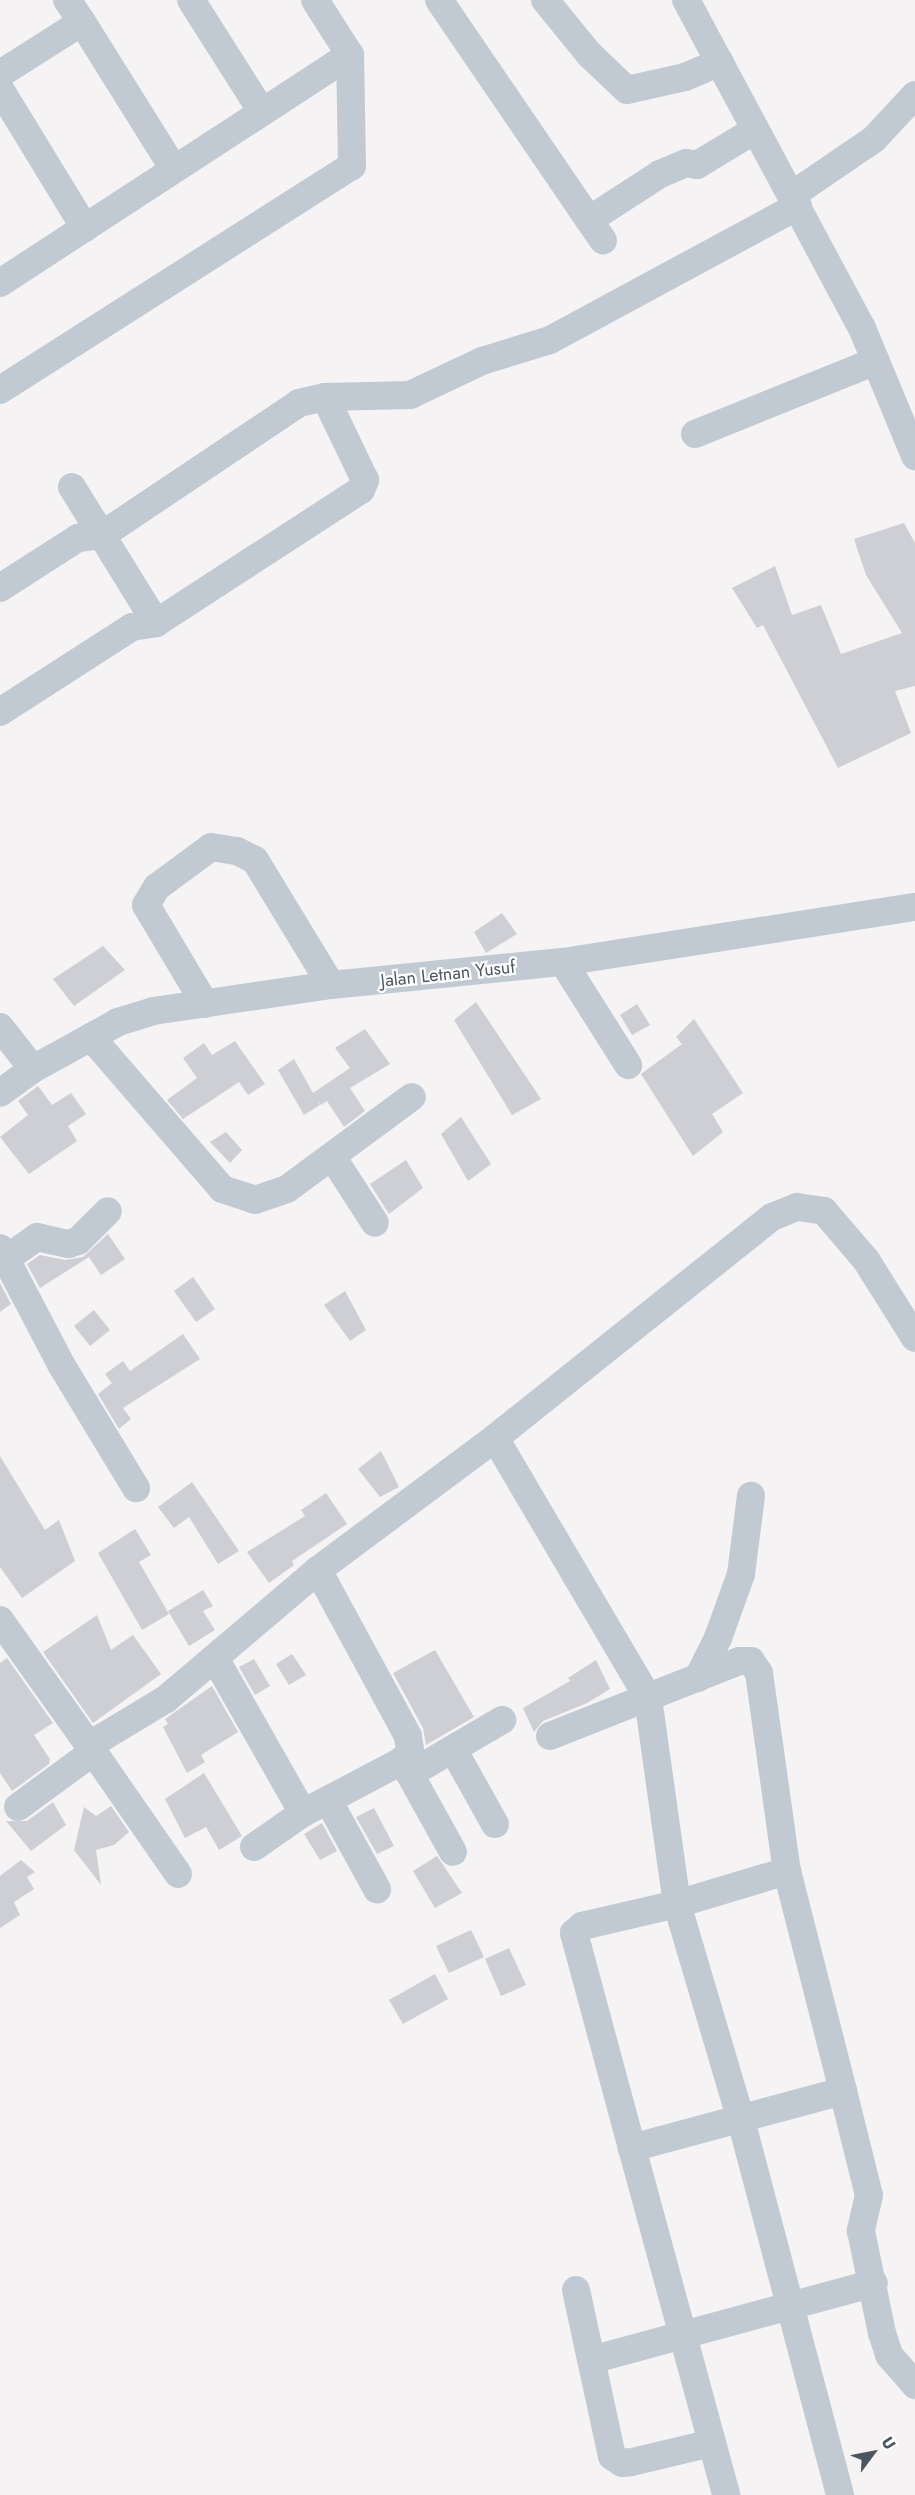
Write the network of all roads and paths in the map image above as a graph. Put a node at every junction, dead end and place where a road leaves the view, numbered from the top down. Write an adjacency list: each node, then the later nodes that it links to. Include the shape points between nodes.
1 (191, 0): 12 (street)
2 (315, 0): 7 (street)
3 (439, 0): 13 (street, via 596,230 660,174 686,163 697,165)
4 (545, 0): 8 (street, via 589,54 627,90 685,77)
5 (686, 0): 8 (street)
6 (75, 11): 9 (street); 14 (street)
7 (350, 55): 12 (street); 19 (street, via 352,166)
8 (720, 62): 13 (street)
9 (0, 74)
10 (0, 89): 16 (street)
11 (915, 95): 15 (street, via 874,139)
12 (262, 112): 14 (street)
13 (755, 130): 15 (street)
14 (174, 170): 16 (street)
15 (795, 201): 18 (street); 20 (street, via 550,340 482,361 410,395)
16 (85, 228): 17 (street)
17 (0, 283)
18 (876, 361): 21 (street); 22 (street)
19 (0, 390)
20 (325, 397): 24 (street, via 291,408); 26 (street, via 366,480 361,490)
21 (695, 434)
22 (915, 456)
23 (72, 487): 24 (street)
24 (102, 535): 25 (street, via 78,538); 26 (street)
25 (0, 588)
26 (156, 623): 27 (street, via 132,627)
27 (0, 712)
28 (915, 907): 29 (street, Jalan Letnan Yusuf)
29 (563, 962): 30 (street, Jalan Letnan Yusuf); 34 (street)
30 (331, 985): 31 (street, Jalan Letnan Yusuf); 31 (street, via 255,860 237,851 211,847 158,887 146,905)
31 (205, 1004): 33 (street, Jalan Letnan Yusuf, via 153,1011)
32 (0, 1028): 35 (street)
33 (91, 1037): 35 (street, Jalan Letnan Yusuf); 38 (street, via 222,1189 264,1200)
34 (628, 1065)
35 (33, 1069): 36 (street, Jalan Letnan Yusuf)
36 (0, 1093)
37 (412, 1097): 38 (street)
38 (333, 1158): 40 (street)
39 (108, 1211): 41 (street, via 78,1241 68,1244 37,1237)
40 (375, 1223)
41 (2, 1256): 44 (street, via 62,1366)
42 (915, 1338): 43 (street, via 866,1260 824,1211 797,1207 772,1217 740,1241)
43 (495, 1438): 46 (street); 50 (street)
44 (136, 1488)
45 (751, 1496): 49 (street, via 741,1574 718,1638)
46 (318, 1570): 48 (street); 55 (street, via 410,1740 411,1756)
47 (0, 1620): 53 (street)
48 (216, 1660): 53 (street, via 166,1699); 58 (street)
49 (698, 1678): 50 (street); 62 (street, via 739,1661 756,1665)
50 (648, 1698): 52 (street); 65 (street)
51 (502, 1720): 54 (street)
52 (550, 1736)
53 (91, 1748): 57 (street); 63 (street)
54 (453, 1749): 55 (street); 59 (street)
55 (406, 1767): 56 (street); 61 (street)
56 (328, 1800): 58 (street); 64 (street)
57 (18, 1807)
58 (303, 1813): 60 (street)
59 (495, 1824)
60 (254, 1847)
61 (453, 1852)
62 (787, 1871): 65 (street); 66 (street)
63 (178, 1874)
64 (378, 1889)
65 (677, 1904): 67 (street); 68 (street, via 582,1926 574,1933)
66 (843, 2091): 67 (street); 69 (street, via 869,2195 861,2231)
67 (741, 2120): 68 (street); 71 (street)
68 (632, 2148): 72 (street)
69 (874, 2283): 71 (street); 74 (street, via 885,2344)
70 (576, 2290): 73 (street)
71 (790, 2305): 72 (street); 77 (street)
72 (686, 2334): 73 (street); 75 (street)
73 (591, 2360): 75 (street, via 608,2449 616,2461 632,2462)
74 (915, 2385)
75 (712, 2443): 76 (street)
76 (726, 2495)
77 (840, 2495)

